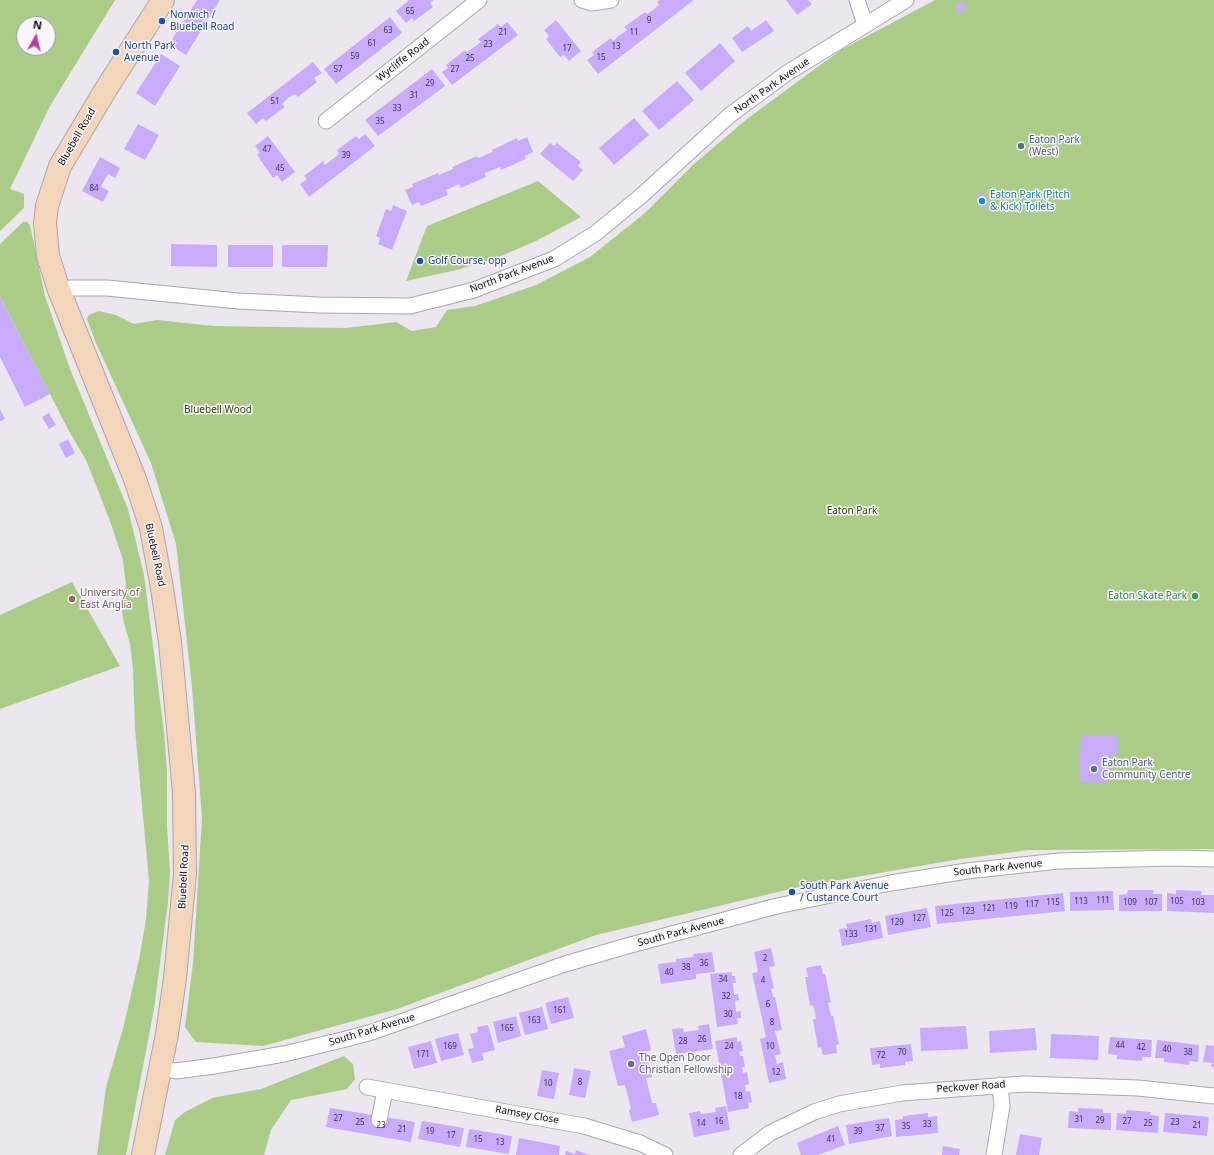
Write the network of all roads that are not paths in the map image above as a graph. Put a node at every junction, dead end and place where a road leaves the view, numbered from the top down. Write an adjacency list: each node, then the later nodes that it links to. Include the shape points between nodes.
1 (163, 0): 9 (street, Bluebell Road, via 60,166 47,206 45,223 48,256)
2 (479, 0): 8 (street, Wycliffe Road)
3 (582, 0): 4 (street, via 592,4)
4 (611, 0)
5 (857, 0): 7 (street)
6 (906, 0): 7 (street, North Park Avenue)
7 (865, 24): 9 (street, North Park Avenue, via 787,73 730,115 596,233 554,259 474,290 410,306 238,302 107,288)
8 (326, 121)
9 (59, 290): 11 (street, Bluebell Road, via 135,479 151,528 170,642 184,793 185,874 175,978)
10 (1214, 859): 11 (street, South Park Avenue, via 1059,861 967,871 876,886 777,906 627,946 565,964 346,1039 284,1054 214,1066 176,1071)
11 (160, 1068): 17 (street, Bluebell Road)
12 (1000, 1085): 15 (street, Peckover Road, via 1138,1088); 19 (street, Peckover Road, via 902,1093 839,1104 814,1112 770,1133); 20 (street, via 1002,1106)
13 (367, 1087): 14 (street, Ramsey Close)
14 (385, 1091): 16 (street); 18 (street, Ramsey Close, via 584,1126 640,1143)
15 (1214, 1096)
16 (379, 1120)
17 (143, 1155)
18 (665, 1155)
19 (741, 1155)
20 (994, 1155)

